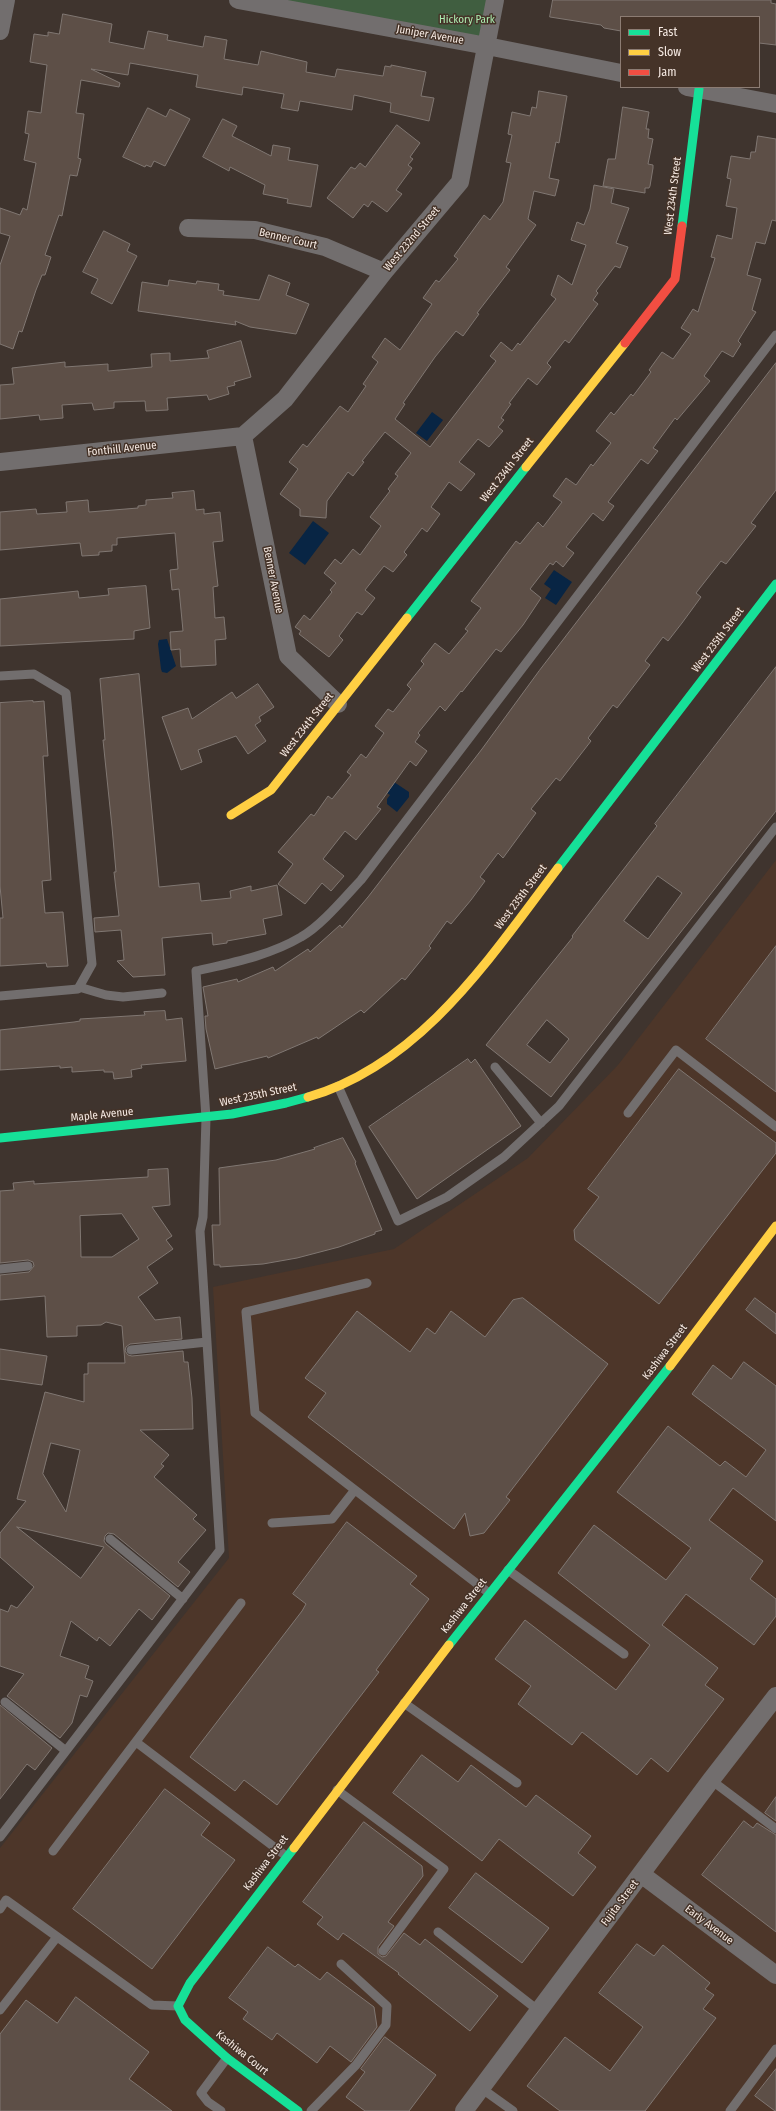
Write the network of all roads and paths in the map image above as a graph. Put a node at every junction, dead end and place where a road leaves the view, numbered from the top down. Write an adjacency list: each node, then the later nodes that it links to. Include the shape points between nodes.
1 (6, 0): 4 (street)
2 (238, 0): 5 (street, Juniper Avenue)
3 (495, 0): 5 (street, West 232nd Street)
4 (0, 31)
5 (487, 46): 6 (street, Juniper Avenue); 10 (street, West 232nd Street, via 460,182)
6 (620, 73)
7 (693, 88): 8 (street); 16 (street, West 234th Street, via 674,279)
8 (776, 104)
9 (188, 228): 10 (street, Benner Court, via 255,230 325,247)
10 (384, 272): 12 (street, West 232nd Street, via 285,399)
11 (776, 335): 25 (lane, via 361,880 302,937 269,952 196,971)
12 (243, 436): 13 (street, Fonthill Avenue); 16 (street, Benner Avenue, via 288,656)
13 (0, 462)
14 (776, 584): 23 (street, West 235th Street, via 480,970 448,1007 422,1031 368,1069)
15 (0, 676): 19 (lane, via 34,674 66,693 92,964)
16 (338, 704): 17 (street, West 234th Street, via 271,790)
17 (231, 815)
18 (776, 827): 26 (lane, via 563,1100)
19 (80, 987): 20 (lane, via 123,997); 21 (lane)
20 (162, 993)
21 (0, 996)
22 (495, 1067): 26 (lane)
23 (338, 1086): 25 (street, West 235th Street, via 287,1104); 26 (lane, via 398,1221 447,1197 504,1157)
24 (628, 1113): 27 (lane, via 676,1050)
25 (206, 1118): 28 (street, Maple Avenue); 33 (lane, via 203,1217 200,1231)
26 (541, 1123)
27 (776, 1127)
28 (0, 1138)
29 (776, 1226): 38 (street, Kashiwa Street, via 655,1386)
30 (28, 1266): 31 (lane)
31 (0, 1269)
32 (367, 1283): 35 (lane, via 246,1312 254,1413)
33 (207, 1342): 34 (lane); 40 (lane, via 220,1550)
34 (131, 1350)
35 (354, 1491): 36 (lane, via 332,1519); 39 (lane)
36 (272, 1523)
37 (110, 1539): 40 (lane)
38 (508, 1570): 39 (street, Kashiwa Street); 42 (lane)
39 (489, 1593): 45 (street, Kashiwa Street)
40 (183, 1599): 47 (lane)
41 (241, 1603): 46 (lane)
42 (624, 1654)
43 (776, 1696): 48 (street, Fujita Street)
44 (5, 1702): 47 (lane)
45 (404, 1703): 49 (lane); 50 (street, Kashiwa Street)
46 (136, 1742): 53 (lane); 54 (lane)
47 (66, 1751): 52 (lane)
48 (711, 1780): 51 (lane); 55 (street, Fujita Street)
49 (517, 1783)
50 (337, 1790): 54 (street, Kashiwa Street); 59 (lane, via 444,1869)
51 (776, 1829)
52 (0, 1837)
53 (53, 1851)
54 (286, 1856): 62 (street, Kashiwa Street, via 190,1983)
55 (641, 1874): 61 (street, Early Avenue); 64 (street, Fujita Street)
56 (0, 1909): 58 (lane, via 6,1900)
57 (438, 1932): 64 (lane)
58 (57, 1937): 62 (lane, via 152,2005); 63 (lane)
59 (383, 1951)
60 (341, 1964): 70 (lane, via 388,2006 386,2025 356,2065)
61 (776, 1975)
62 (178, 2006): 66 (street, Kashiwa Court, via 185,2020)
63 (0, 2010)
64 (539, 2011): 67 (street, Fujita Street)
65 (776, 2049): 73 (lane)
66 (227, 2058): 68 (lane, via 201,2093); 69 (street, Kashiwa Court)
67 (482, 2088): 71 (street, Fujita Street); 72 (lane)
68 (220, 2111)
69 (298, 2111)
70 (311, 2111)
71 (464, 2111)
72 (513, 2111)
73 (730, 2111)

